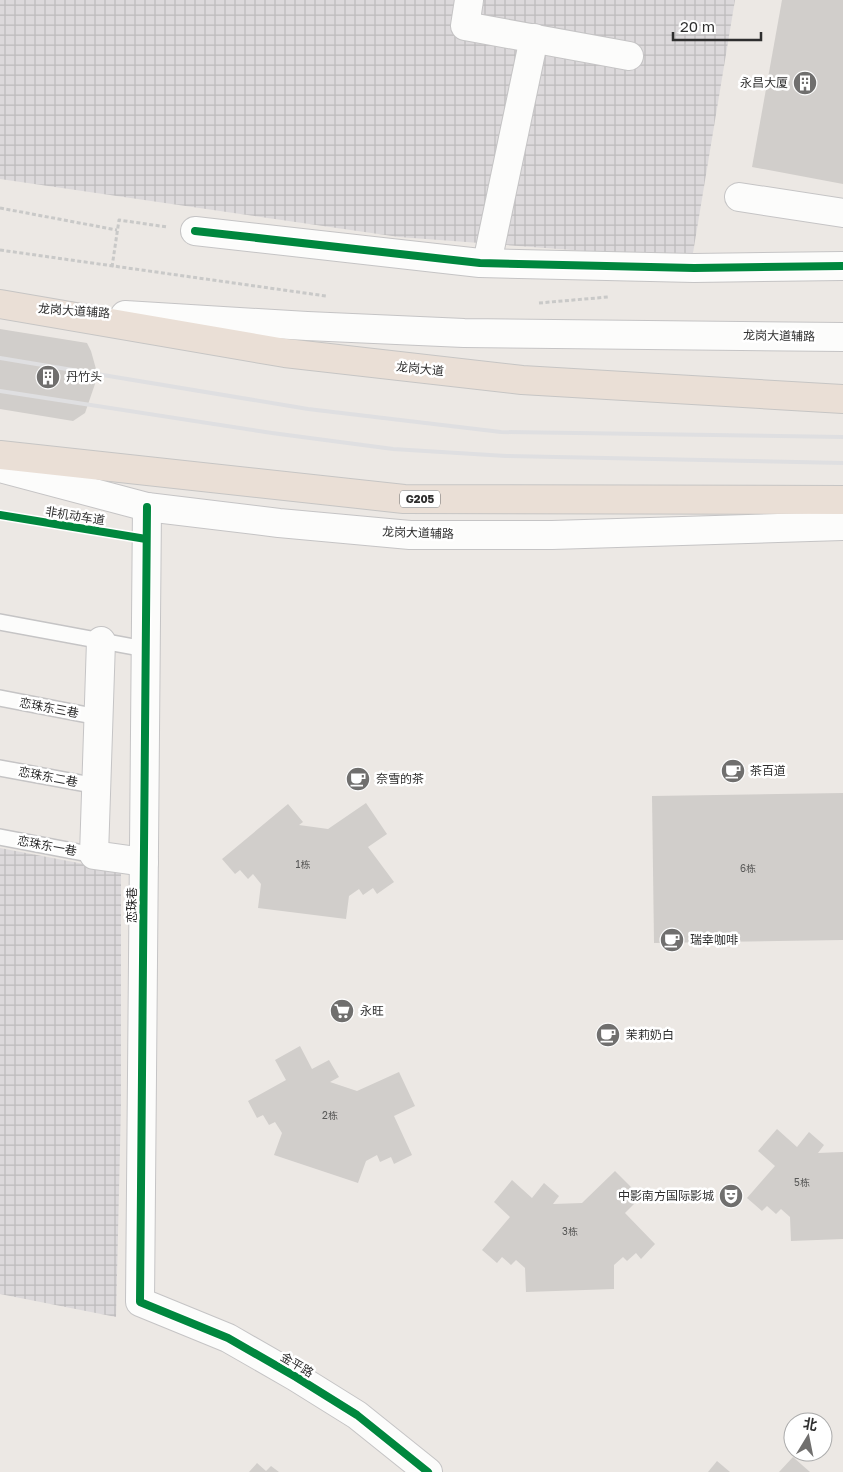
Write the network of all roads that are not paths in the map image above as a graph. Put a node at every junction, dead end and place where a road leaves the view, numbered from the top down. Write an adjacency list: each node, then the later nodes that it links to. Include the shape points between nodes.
1 (469, 0): 2 (street, via 464,26)
2 (534, 38): 3 (street); 7 (street)
3 (629, 56)
4 (739, 197): 5 (street)
5 (843, 213)
6 (195, 231): 7 (street)
7 (487, 263): 8 (street, via 694,268)
8 (843, 266)
9 (12, 306): 10 (street, 龙岗大道辅路, via 297,326 464,333); 11 (highway, 龙岗大道, via 285,353 522,380)
10 (841, 336)
11 (843, 399)
12 (0, 455): 14 (highway, G205, via 404,498)
13 (0, 468): 15 (street, 龙岗大道辅路)
14 (843, 500)
15 (147, 507): 16 (street, 龙岗大道辅路, via 279,524 410,535 552,535); 19 (street, 恋珠巷)
16 (843, 526)
17 (0, 622): 18 (lane)
18 (101, 641): 19 (lane); 21 (street)
19 (145, 649): 26 (street, 恋珠巷)
20 (0, 698): 21 (lane, 恋珠东三巷)
21 (98, 717): 23 (street)
22 (0, 768): 23 (lane, 恋珠东二巷)
23 (97, 786): 25 (street)
24 (0, 837): 25 (lane, 恋珠东一巷)
25 (94, 855): 26 (street)
26 (144, 862): 27 (street, 恋珠巷)
27 (140, 1302): 28 (street, 金平路, via 228,1338 296,1377 357,1415)
28 (428, 1472)

